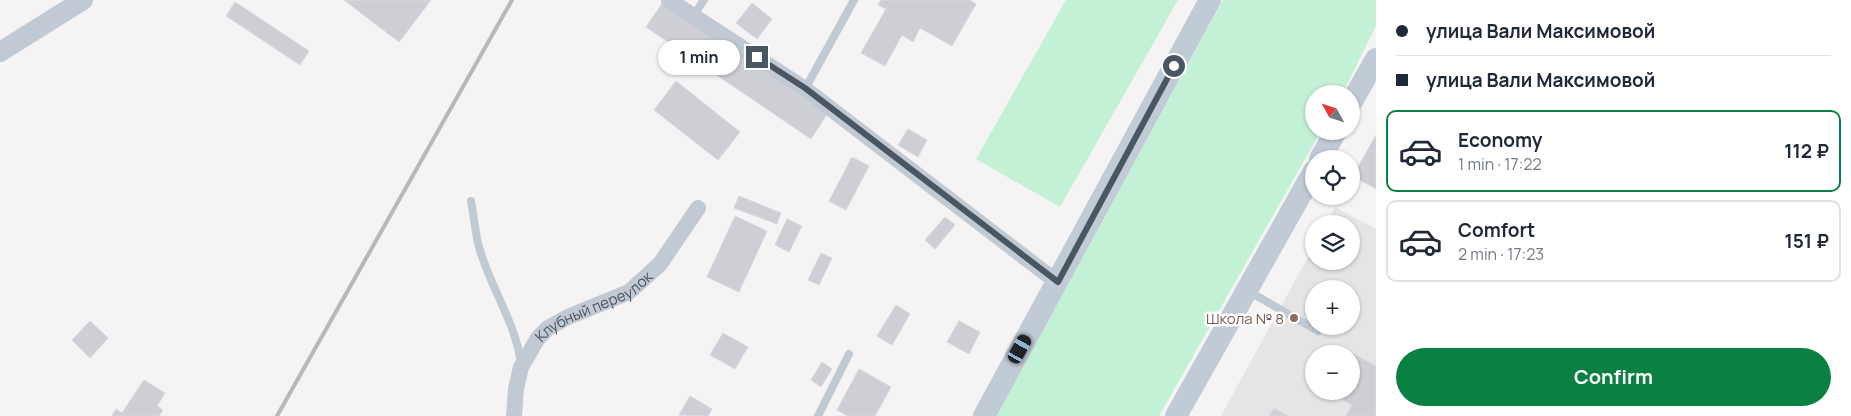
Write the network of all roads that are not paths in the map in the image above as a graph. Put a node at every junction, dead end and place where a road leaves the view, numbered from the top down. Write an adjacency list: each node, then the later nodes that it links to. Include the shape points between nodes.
1 (83, 0): 7 (street)
2 (669, 0): 6 (street)
3 (704, 0): 6 (lane)
4 (854, 0): 9 (lane)
5 (1210, 0): 14 (main road)
6 (693, 16): 9 (street)
7 (0, 52)
8 (1375, 65): 10 (main road)
9 (805, 88): 14 (street)
10 (1360, 89)
11 (1305, 186): 15 (main road)
12 (471, 201): 18 (lane, via 479,246 513,327)
13 (698, 208): 18 (street, Клубный переулок, via 669,252 647,277 629,292 548,328 538,338)
14 (1058, 282): 21 (main road)
15 (1247, 290): 16 (lane); 22 (main road)
16 (1305, 323)
17 (849, 354): 20 (lane)
18 (521, 367): 19 (street, Клубный переулок)
19 (514, 416)
20 (818, 416)
21 (984, 416)
22 (1176, 416)

